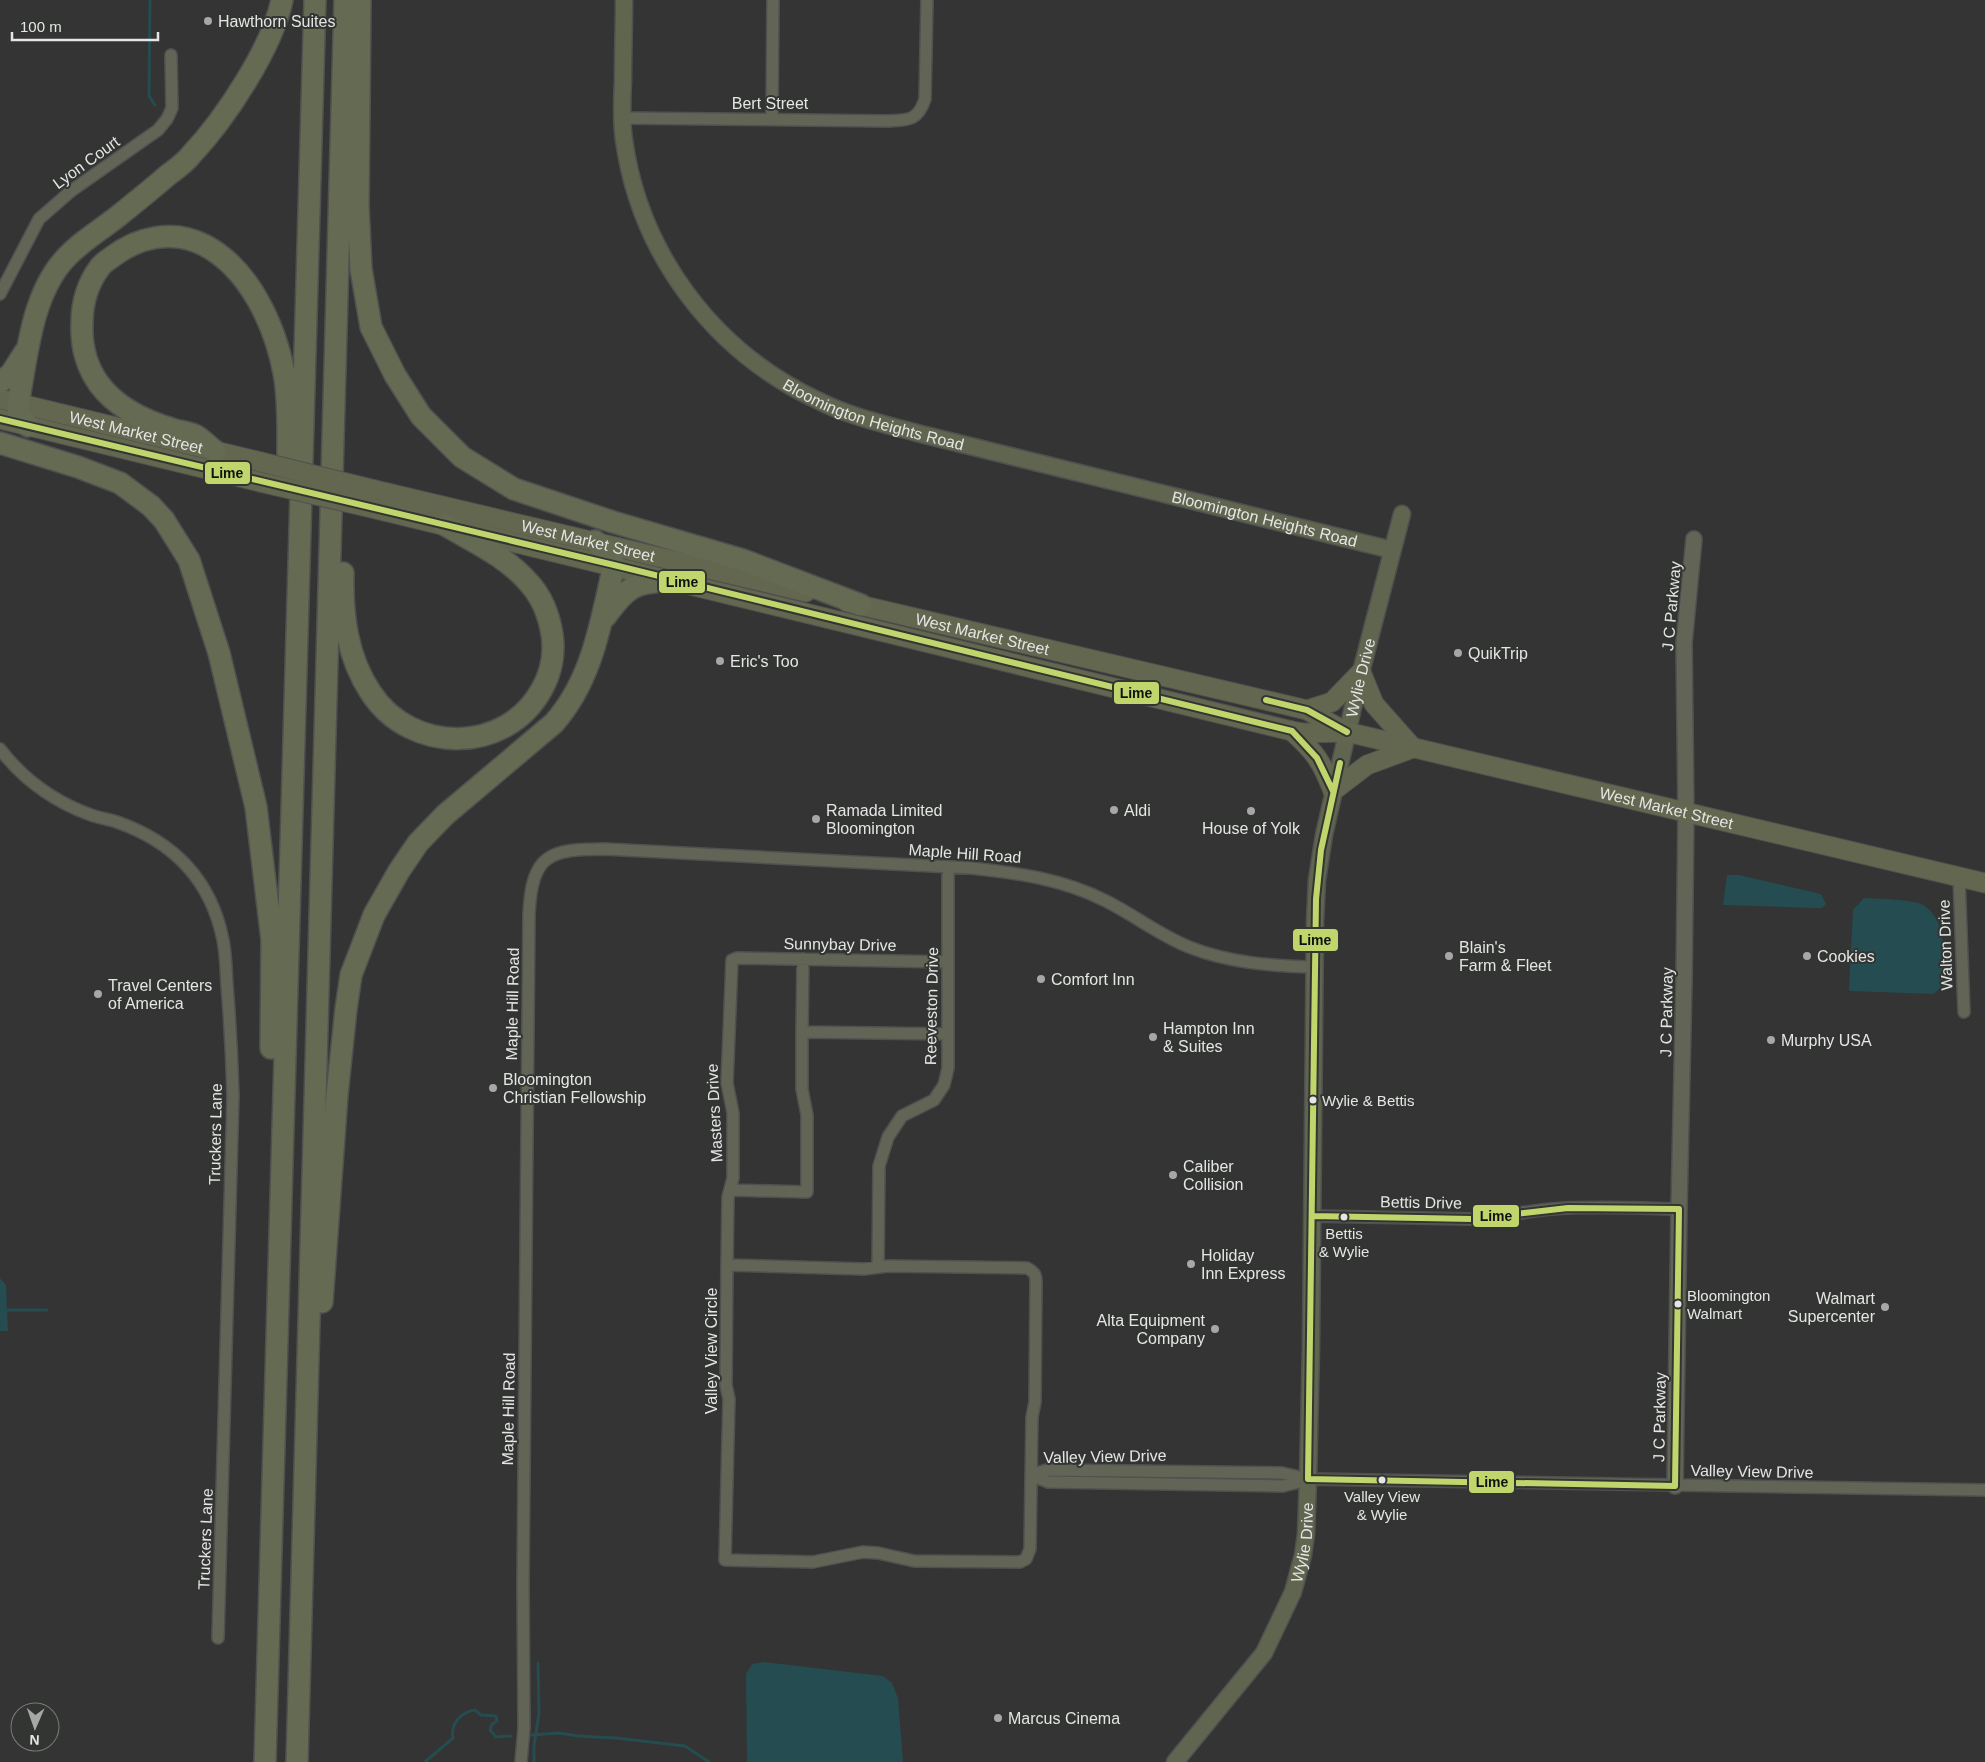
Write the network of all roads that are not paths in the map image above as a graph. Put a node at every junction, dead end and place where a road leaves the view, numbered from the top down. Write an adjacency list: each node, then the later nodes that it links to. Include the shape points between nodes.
1 (282, 0): 12 (highway, via 279,14 250,77 191,156 63,261 44,293)
2 (315, 0): 23 (highway)
3 (345, 0): 15 (highway)
4 (360, 0): 28 (highway, via 358,206 361,269 371,326 395,375 421,416 462,457 514,489 743,560)
5 (624, 0): 9 (main road, Bloomington Heights Road)
6 (773, 0): 10 (street)
7 (927, 0): 10 (street, Bert Street, via 925,99 917,115 907,120 888,121)
8 (171, 54): 11 (street, Lyon Court, via 172,108 167,119 158,130 71,191 40,219)
9 (622, 118): 10 (street, Bert Street); 25 (main road, Bloomington Heights Road, via 624,140 645,220 674,276 699,310 730,342 748,358 802,393 849,413 917,433)
10 (772, 119)
11 (0, 294)
12 (28, 348): 13 (highway, via 11,374); 14 (highway)
13 (0, 382)
14 (9, 402): 17 (highway); 19 (main road, West Market Street)
15 (333, 407): 21 (highway, via 344,463 342,606 353,658 371,694 395,719 416,731 449,740 485,735 517,720 532,705 547,680 553,642 543,603 530,584 503,559); 54 (highway)
16 (0, 419): 17 (main road, West Market Street)
17 (28, 426): 21 (main road, West Market Street, bridge)
18 (0, 443): 51 (highway, via 120,483 164,520 189,560 219,653 256,807 272,940 270,1144)
19 (215, 451): 23 (highway, via 196,436 139,416 120,404 99,384 85,357 81,337 82,311 88,288 101,265 124,248 142,240 169,236 203,244 233,266 259,302 279,350 285,375 288,504); 24 (main road, West Market Street, bridge)
20 (1402, 514): 25 (main road, Wylie Drive)
21 (445, 525): 26 (main road, West Market Street)
22 (1694, 539): 37 (street, J C Parkway, via 1684,643)
23 (299, 541): 51 (highway)
24 (595, 541): 26 (highway, via 607,552); 28 (main road, West Market Street)
25 (1392, 550): 30 (main road, Wylie Drive)
26 (614, 565): 27 (main road, West Market Street); 29 (highway)
27 (672, 580): 29 (highway, via 634,586 624,593); 32 (main road, West Market Street)
28 (861, 605): 31 (main road, West Market Street)
29 (600, 623): 54 (highway, via 590,663 565,711 542,735 445,815 418,843 374,914 351,975 337,1095 321,1310)
30 (1361, 672): 31 (main road, via 1332,702); 33 (main road, Wylie Drive); 34 (main road, via 1374,704)
31 (1307, 710): 33 (main road, West Market Street)
32 (1292, 731): 33 (main road, West Market Street); 36 (main road, via 1320,759)
33 (1347, 732): 34 (main road, West Market Street); 36 (main road, Wylie Drive)
34 (1413, 748): 36 (main road, via 1367,765); 37 (main road, West Market Street)
35 (0, 749): 59 (street, Truckers Lane, via 22,774 51,795 90,815 117,822 163,844 199,880 219,923 232,1037 233,1096)
36 (1333, 791): 44 (main road, Wylie Drive, via 1317,880)
37 (1686, 813): 39 (main road, West Market Street); 49 (street, J C Parkway)
38 (948, 867): 43 (street, Reeveston Drive); 44 (street, Maple Hill Road, via 1028,874 1051,880 1089,892 1189,947 1260,964); 62 (street, Maple Hill Road, via 578,849 551,856 535,874 529,914 524,1728)
39 (1959, 877): 40 (main road, West Market Street); 45 (street, Walton Drive)
40 (1985, 883)
41 (803, 959): 42 (street, Sunnybay Drive); 43 (street, Sunnybay Drive); 46 (street)
42 (732, 960): 48 (street, Masters Drive, via 727,1083 733,1113 733,1178)
43 (948, 962): 47 (street, Reeveston Drive)
44 (1315, 967): 50 (main road, Wylie Drive)
45 (1964, 1012)
46 (802, 1032): 47 (street); 48 (street, via 802,1089 807,1115 806,1192)
47 (948, 1034): 53 (street, Reeveston Drive, via 948,1068 944,1085 934,1100 902,1116 888,1137 879,1166)
48 (730, 1190): 52 (street, Masters Drive)
49 (1679, 1209): 50 (street, Bettis Drive, via 1574,1207 1472,1219); 57 (street, J C Parkway)
50 (1313, 1216): 56 (main road, Wylie Drive)
51 (280, 1223): 60 (highway)
52 (727, 1265): 53 (street, Valley View Circle); 55 (street, Valley View Circle, via 725,1560 813,1562 863,1552 914,1561 1020,1562 1026,1559 1030,1549)
53 (878, 1267): 55 (street, Valley View Circle, via 1027,1268 1036,1275)
54 (307, 1342): 61 (highway)
55 (1031, 1475): 56 (street, Valley View Drive, via 1047,1470 1282,1473)
56 (1308, 1479): 57 (street, Valley View Drive); 63 (main road, Wylie Drive, via 1303,1555 1293,1592 1278,1625 1254,1666)
57 (1675, 1486): 58 (street, Valley View Drive)
58 (1985, 1490)
59 (218, 1638)
60 (265, 1762)
61 (297, 1762)
62 (521, 1762)
63 (1175, 1762)

